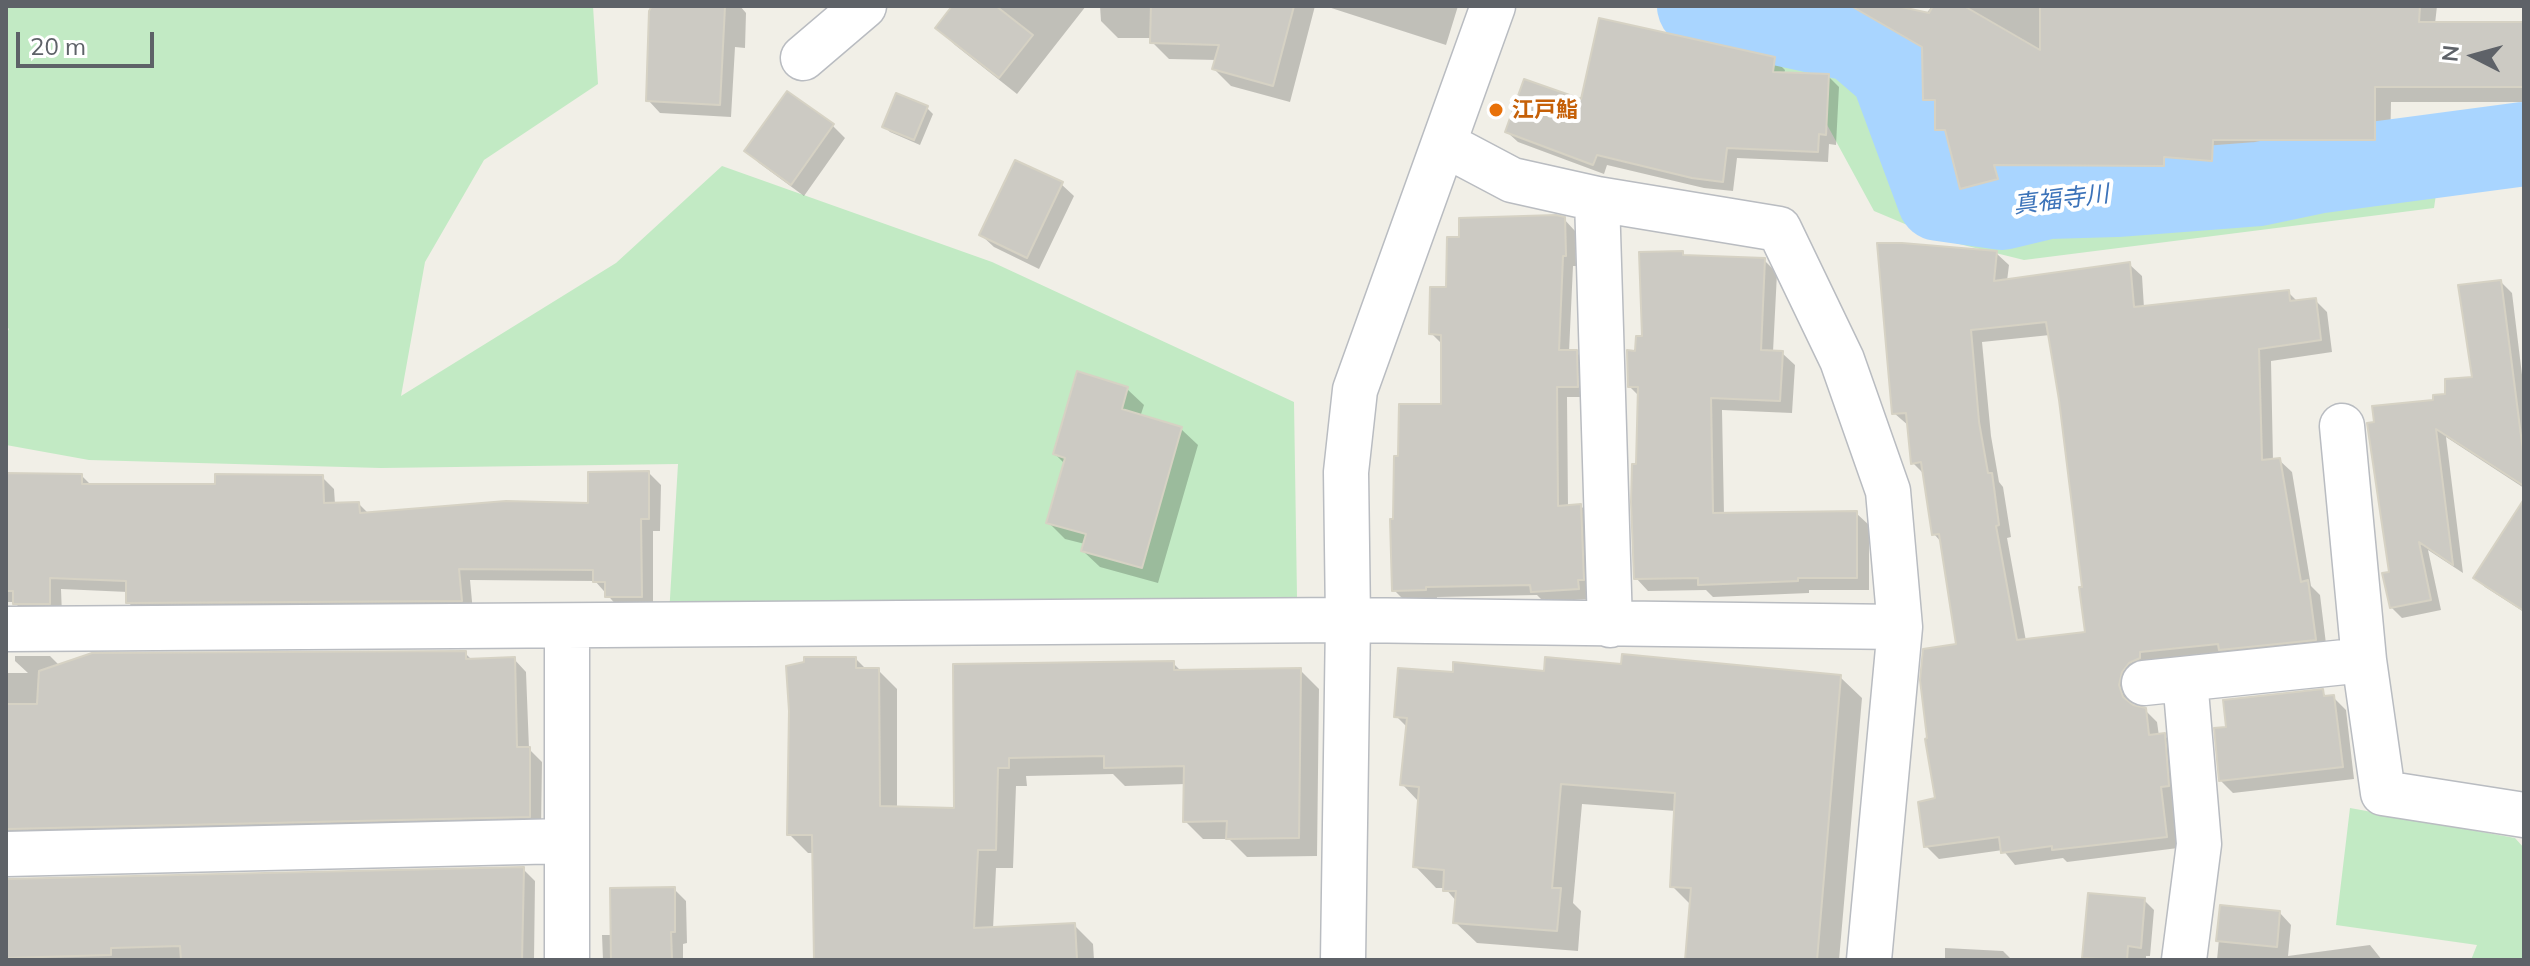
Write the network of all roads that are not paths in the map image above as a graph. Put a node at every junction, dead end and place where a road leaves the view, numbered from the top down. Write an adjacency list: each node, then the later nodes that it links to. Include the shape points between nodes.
1 (864, 6): 3 (street)
2 (1493, 6): 4 (street)
3 (803, 58)
4 (1444, 144): 5 (street, via 1512,180); 7 (street, via 1355,390 1346,472)
5 (1597, 199): 8 (street); 10 (street, via 1779,229 1842,360 1888,491)
6 (2342, 426): 12 (street)
7 (1348, 620): 8 (street); 9 (street); 17 (street)
8 (1610, 625): 10 (street)
9 (567, 627): 11 (street); 14 (street)
10 (1900, 627): 18 (street)
11 (6, 629)
12 (2364, 660): 13 (street, via 2383,793); 19 (street, via 2165,681 2199,844)
13 (2524, 815)
14 (567, 841): 15 (street); 16 (street)
15 (6, 854)
16 (567, 960)
17 (1343, 960)
18 (1869, 960)
19 (2184, 960)

